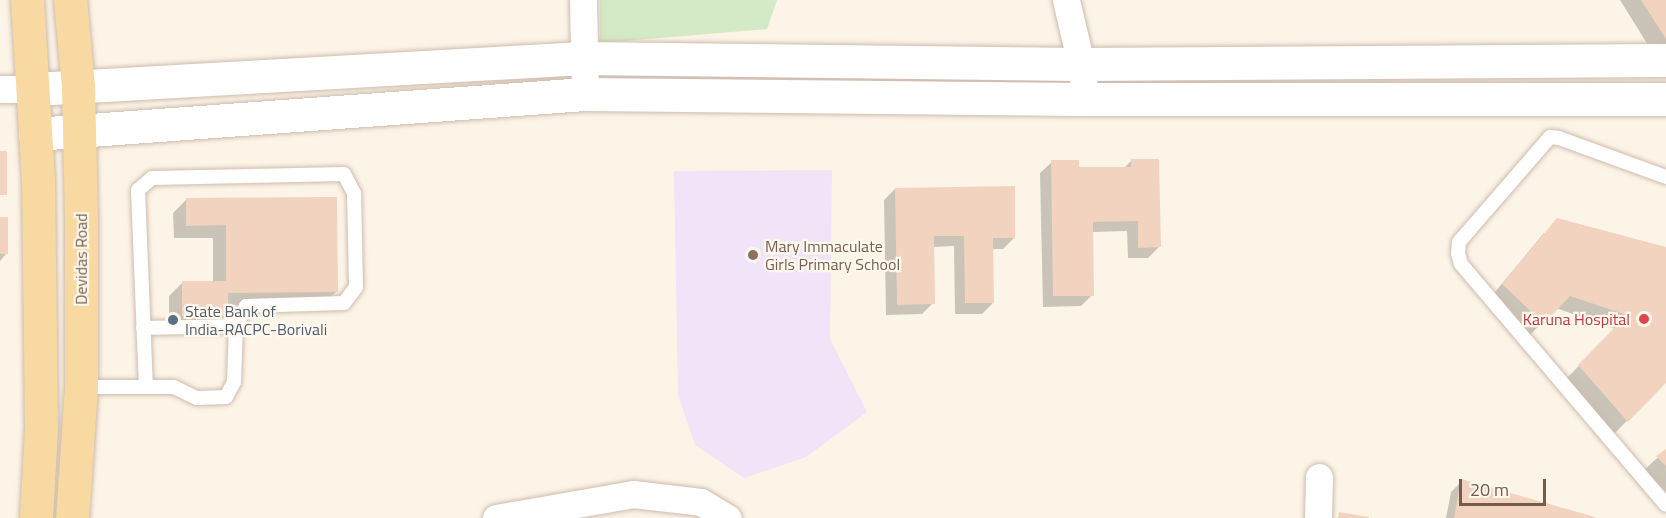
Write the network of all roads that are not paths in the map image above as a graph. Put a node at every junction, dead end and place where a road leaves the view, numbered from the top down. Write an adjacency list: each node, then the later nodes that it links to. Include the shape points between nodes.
1 (27, 0): 11 (main road)
2 (70, 0): 9 (main road, Devidas Road)
3 (583, 0): 5 (street)
4 (1066, 0): 8 (street)
5 (584, 58): 7 (street); 9 (street); 12 (street)
6 (1666, 60): 8 (street)
7 (854, 61): 8 (street); 13 (street)
8 (1081, 64): 14 (street)
9 (78, 86): 11 (street); 16 (main road, Devidas Road)
10 (0, 89): 11 (street)
11 (34, 89): 17 (main road)
12 (585, 94): 13 (street); 16 (street)
13 (855, 97): 14 (street)
14 (1085, 99): 15 (street)
15 (1666, 99)
16 (79, 131): 17 (street); 21 (main road, Devidas Road)
17 (35, 134): 25 (main road, via 41,428)
18 (1666, 177): 24 (lane, via 1550,137 1465,235 1458,253 1461,264)
19 (236, 326): 20 (lane); 20 (lane, via 246,306 344,303 356,287 354,193 344,174 152,178 138,190); 22 (lane, via 234,382 226,398 196,398 174,387)
20 (143, 328): 22 (lane)
21 (81, 387): 22 (lane); 26 (main road, Devidas Road)
22 (146, 387)
23 (1319, 477): 29 (street)
24 (1666, 505)
25 (36, 518)
26 (72, 518)
27 (496, 518): 28 (street, via 633,494 701,502)
28 (728, 518)
29 (1318, 518)

